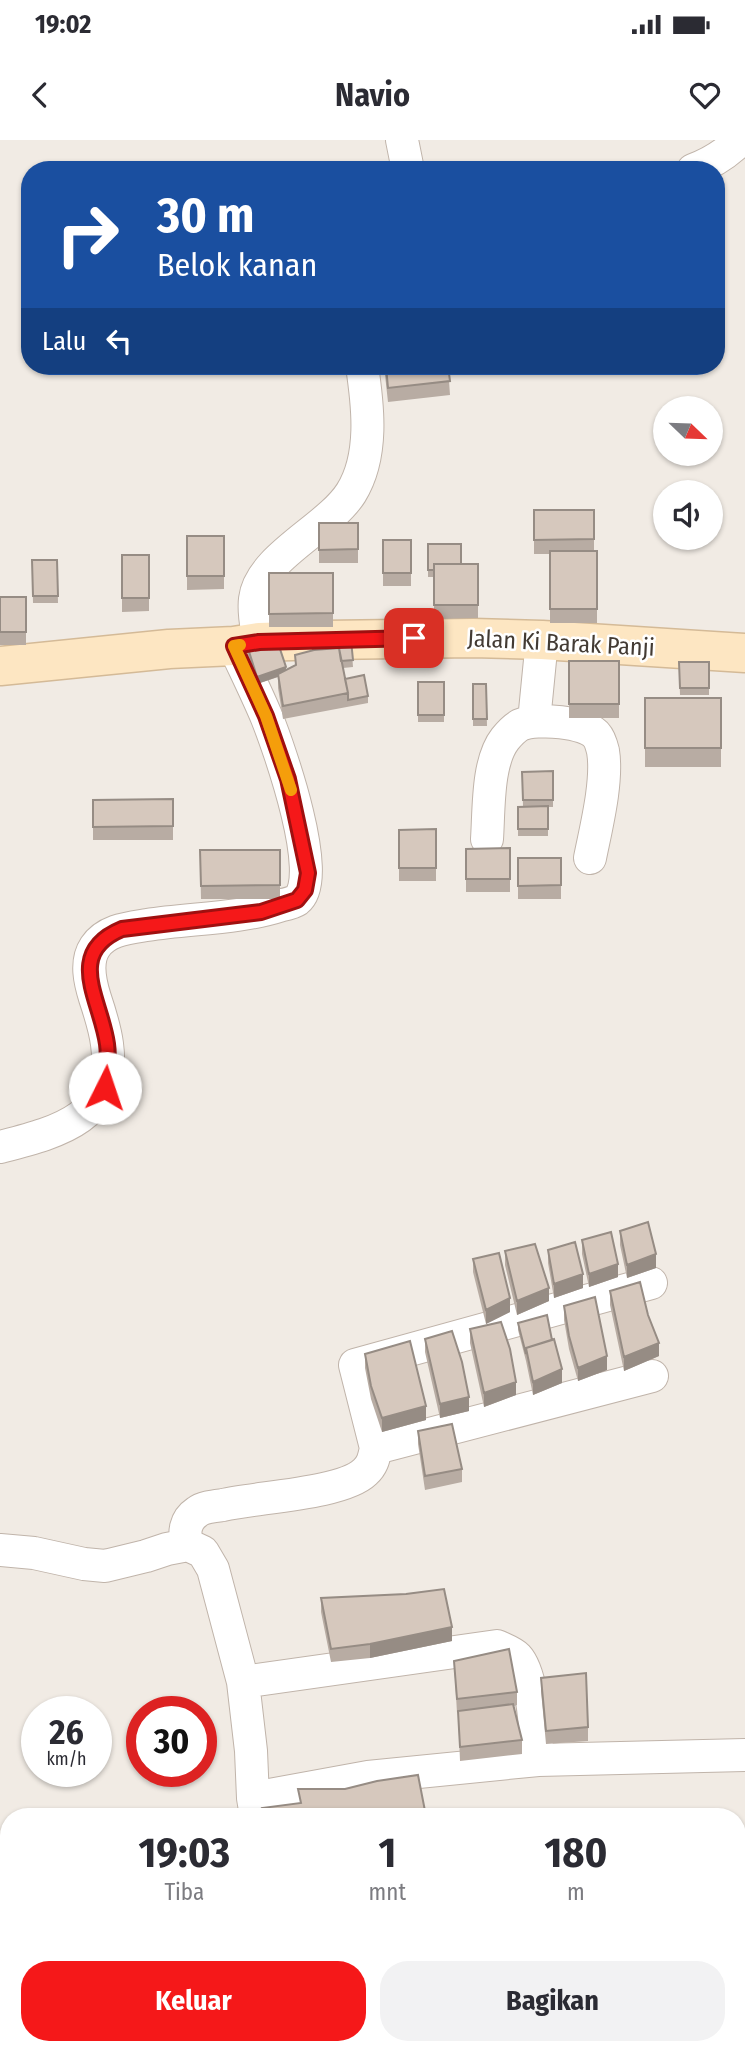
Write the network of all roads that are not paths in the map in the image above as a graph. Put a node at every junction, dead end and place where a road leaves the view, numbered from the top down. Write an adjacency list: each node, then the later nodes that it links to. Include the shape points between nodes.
1 (402, 140): 3 (street)
2 (740, 140): 4 (street)
3 (406, 161)
4 (714, 161)
5 (363, 375): 7 (street, via 366,447 351,493 269,568 255,596)
6 (542, 640): 7 (street, Jalan Ki Barak Panji, via 414,638); 8 (street, Jalan Ki Barak Panji); 10 (street)
7 (247, 644): 9 (street, Jalan Ki Barak Panji); 13 (street, via 288,779 308,873 305,890 297,900 261,912 108,934 96,945 89,972 108,1045 105,1088 97,1103 77,1120)
8 (745, 653)
9 (0, 666)
10 (534, 721): 11 (street, via 518,726 503,741 494,764); 12 (street, via 583,727 597,735 603,750 603,776)
11 (487, 839)
12 (590, 858)
13 (0, 1147)
14 (651, 1283): 16 (street, via 355,1365)
15 (652, 1376): 16 (street)
16 (376, 1448): 17 (street, via 374,1461 364,1474 344,1482 198,1511 187,1523)
17 (188, 1545): 18 (street, via 105,1566); 19 (street, via 203,1552 213,1569)
18 (0, 1550)
19 (243, 1682): 21 (street, via 497,1646 516,1655 525,1669); 22 (street)
20 (745, 1755): 21 (street)
21 (538, 1760): 22 (street, via 368,1777)
22 (254, 1807)

